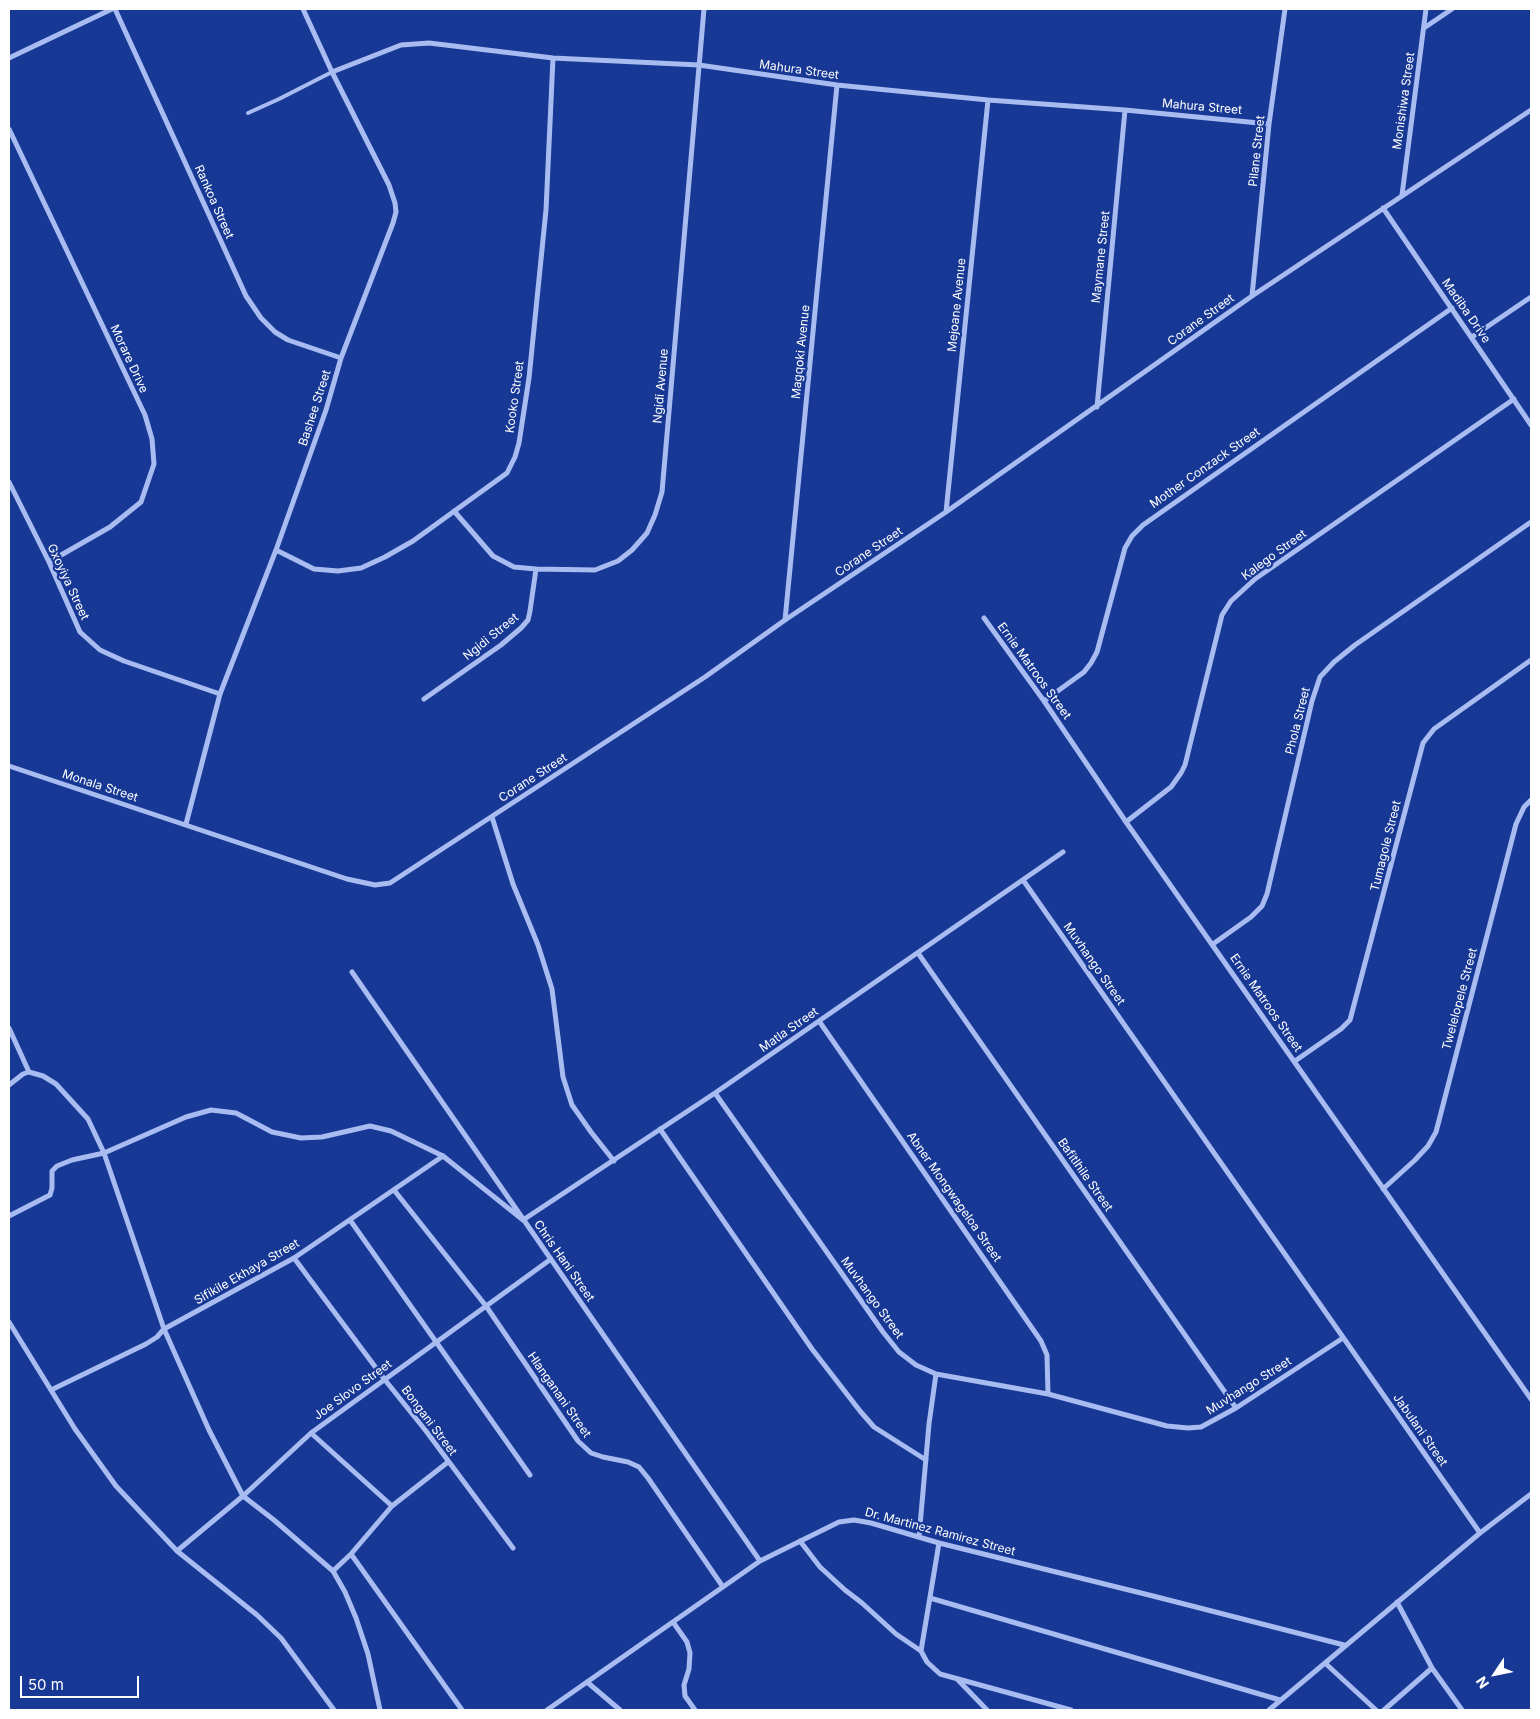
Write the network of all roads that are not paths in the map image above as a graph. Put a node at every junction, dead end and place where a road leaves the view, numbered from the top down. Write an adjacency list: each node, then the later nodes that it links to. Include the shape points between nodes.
1 (113, 9): 8 (street); 25 (street, Rankoa Street, via 246,296 275,332 288,340)
2 (303, 9): 11 (street, Bashee Street)
3 (704, 9): 10 (street, Ngidi Avenue)
4 (1285, 9): 17 (street, Pilane Street)
5 (1426, 9): 7 (street, Monishiwa Street)
6 (1452, 9): 7 (street)
7 (1424, 28): 19 (street, Monishiwa Street)
8 (9, 58)
9 (553, 58): 10 (street, Mahura Street); 11 (street, Mahura Street, via 429,43 401,45); 30 (street, Kooko Street, via 546,210 519,443 507,473)
10 (699, 65): 12 (street, Mahura Street); 35 (street, Ngidi Avenue, via 662,492 655,515 647,533 618,561 595,570)
11 (332, 72): 16 (lane); 25 (street, Bashee Street, via 389,185 396,212)
12 (837, 85): 13 (street, Mahura Street); 37 (street, Magqoki Avenue)
13 (988, 100): 14 (street, Mahura Street); 31 (street, Mejoane Avenue)
14 (1125, 110): 17 (street, Mahura Street); 27 (street, Maymane Street)
15 (1531, 110): 19 (street, Corane Street)
16 (248, 113)
17 (1269, 124): 21 (street, Pilane Street)
18 (9, 129): 34 (street, Morare Drive, via 145,415 152,439 154,464 141,502 110,527)
19 (1402, 195): 20 (street, Corane Street)
20 (1383, 208): 21 (street, Corane Street); 23 (street, Madiba Drive)
21 (1252, 296): 27 (street, Corane Street)
22 (1531, 297): 24 (street)
23 (1452, 308): 24 (street, Madiba Drive); 41 (street, Mother Conzack Street, via 1143,525 1125,548 1097,652 1084,672)
24 (1472, 337): 26 (street, Madiba Drive)
25 (341, 358): 33 (street, Bashee Street)
26 (1514, 399): 28 (street, Madiba Drive); 45 (street, Kalego Street, via 1256,579 1231,601 1222,615 1185,765 1171,787)
27 (1097, 407): 31 (street, Corane Street)
28 (1531, 425)
29 (9, 482): 34 (street, Gxoyiya Street)
30 (454, 511): 33 (street, Kooko Street, via 413,541 361,568 338,571 314,569); 35 (street, Ngidi Avenue, via 493,556 514,567)
31 (946, 512): 37 (street, Corane Street)
32 (1531, 522): 49 (street, Phola Street, via 1356,645 1320,677 1267,894 1262,906 1251,917)
33 (276, 550): 39 (street, Bashee Street)
34 (48, 562): 39 (street, Gxoyiya Street, via 80,632 100,650)
35 (536, 569): 40 (street, Ngidi Street, via 528,620)
36 (984, 618): 41 (street, Ernie Matroos Street)
37 (785, 620): 44 (street, Corane Street, via 705,677)
38 (1531, 660): 54 (street, Tumagole Street, via 1434,729 1423,743 1350,1020)
39 (220, 694): 46 (street, Bashee Street)
40 (424, 699)
41 (1044, 701): 45 (street, Ernie Matroos Street)
42 (9, 766): 46 (street, Monala Street)
43 (1531, 800): 62 (street, Twelelopele Street, via 1516,824 1436,1132 1415,1160)
44 (492, 816): 46 (street, Corane Street, via 390,883 375,885 347,879); 61 (street, via 552,989 563,1077 572,1105)
45 (1126, 822): 49 (street, Ernie Matroos Street)
46 (186, 824)
47 (1063, 852): 48 (street, Matla Street)
48 (1023, 880): 50 (street, Matla Street); 72 (street, Muvhango Street)
49 (1213, 944): 54 (street, Ernie Matroos Street)
50 (918, 952): 52 (street, Matla Street); 79 (street, Bafitlhile Street)
51 (352, 972): 66 (street, Chris Hani Street)
52 (819, 1021): 57 (street, Matla Street); 77 (street, Abner Mongwageloa Street, via 1041,1341 1046,1355)
53 (9, 1028): 55 (street)
54 (1295, 1062): 62 (street, Ernie Matroos Street)
55 (29, 1072): 56 (street); 59 (street, via 43,1076 68,1095 88,1119)
56 (9, 1085)
57 (715, 1093): 58 (street, Matla Street); 74 (street, Muvhango Street, via 883,1332 899,1352)
58 (660, 1129): 61 (street, Matla Street); 81 (street, via 812,1349 860,1411 874,1427)
59 (104, 1153): 60 (street, via 186,1117 211,1110 236,1113 272,1132 301,1138 322,1137 370,1126 391,1131); 64 (street, via 57,1166 52,1171 50,1195); 71 (street)
60 (443, 1156): 63 (street, Sifikile Ekhaya Street); 66 (street)
61 (614, 1161): 66 (street, Matla Street)
62 (1383, 1189): 78 (street, Ernie Matroos Street)
63 (394, 1190): 65 (street, Sifikile Ekhaya Street); 69 (street, Hlanganani Street)
64 (9, 1216)
65 (350, 1220): 67 (street, Sifikile Ekhaya Street); 73 (street)
66 (524, 1220): 68 (street, Chris Hani Street)
67 (294, 1258): 71 (street, Sifikile Ekhaya Street); 75 (street, Bongani Street)
68 (551, 1259): 69 (street, Joe Slovo Street); 94 (street, Chris Hani Street)
69 (486, 1306): 73 (street, Joe Slovo Street); 96 (street, Hlanganani Street, via 578,1441 590,1453 639,1467)
70 (9, 1322): 76 (street)
71 (164, 1330): 76 (street, Sifikile Ekhaya Street, via 146,1344); 85 (street)
72 (1343, 1338): 79 (street, Muvhango Street); 87 (street, Jabulani Street)
73 (437, 1342): 75 (street, Joe Slovo Street); 83 (street)
74 (936, 1374): 77 (street, Muvhango Street); 81 (street)
75 (385, 1380): 80 (street, Joe Slovo Street); 82 (street, Bongani Street)
76 (52, 1390): 92 (street, via 75,1430 116,1486)
77 (1048, 1394): 79 (street, Muvhango Street, via 1167,1426 1201,1426)
78 (1531, 1399)
79 (1236, 1408)
80 (311, 1433): 85 (street, Joe Slovo Street); 86 (street)
81 (926, 1460): 88 (street)
82 (448, 1462): 86 (street); 91 (street, Bongani Street)
83 (530, 1475)
84 (1531, 1494): 87 (street)
85 (242, 1496): 92 (street, Joe Slovo Street); 95 (street)
86 (392, 1506): 93 (street)
87 (1480, 1533): 98 (street)
88 (920, 1537): 89 (street, Dr. Martinez Ramirez Street, via 854,1520 839,1522); 90 (street, Dr. Martinez Ramirez Street)
89 (800, 1541): 94 (street, Dr. Martinez Ramirez Street); 101 (street, via 820,1567 845,1590)
90 (939, 1543): 97 (street); 100 (street, Dr. Martinez Ramirez Street)
91 (513, 1548)
92 (177, 1551): 107 (street, via 257,1615 280,1638)
93 (350, 1554): 95 (street); 109 (street)
94 (760, 1561): 96 (street, Dr. Martinez Ramirez Street)
95 (333, 1571): 108 (street, via 356,1618 368,1654)
96 (723, 1587): 99 (street, Dr. Martinez Ramirez Street)
97 (930, 1598): 101 (street); 106 (street)
98 (1397, 1602): 100 (street); 103 (street)
99 (673, 1622): 105 (street, Dr. Martinez Ramirez Street); 112 (street, via 687,1642 690,1653 684,1685 685,1696)
100 (1344, 1645): 102 (street)
101 (921, 1651): 104 (street, via 940,1674)
102 (1325, 1663): 106 (street); 116 (street)
103 (1432, 1668): 117 (street); 118 (street)
104 (957, 1679): 113 (street); 114 (street)
105 (586, 1682): 110 (street, Dr. Martinez Ramirez Street); 111 (street)
106 (1280, 1700): 115 (street)
107 (334, 1710)
108 (380, 1710)
109 (462, 1710)
110 (547, 1710)
111 (620, 1710)
112 (695, 1710)
113 (987, 1710)
114 (1071, 1710)
115 (1268, 1710)
116 (1376, 1710)
117 (1384, 1710)
118 (1462, 1710)

